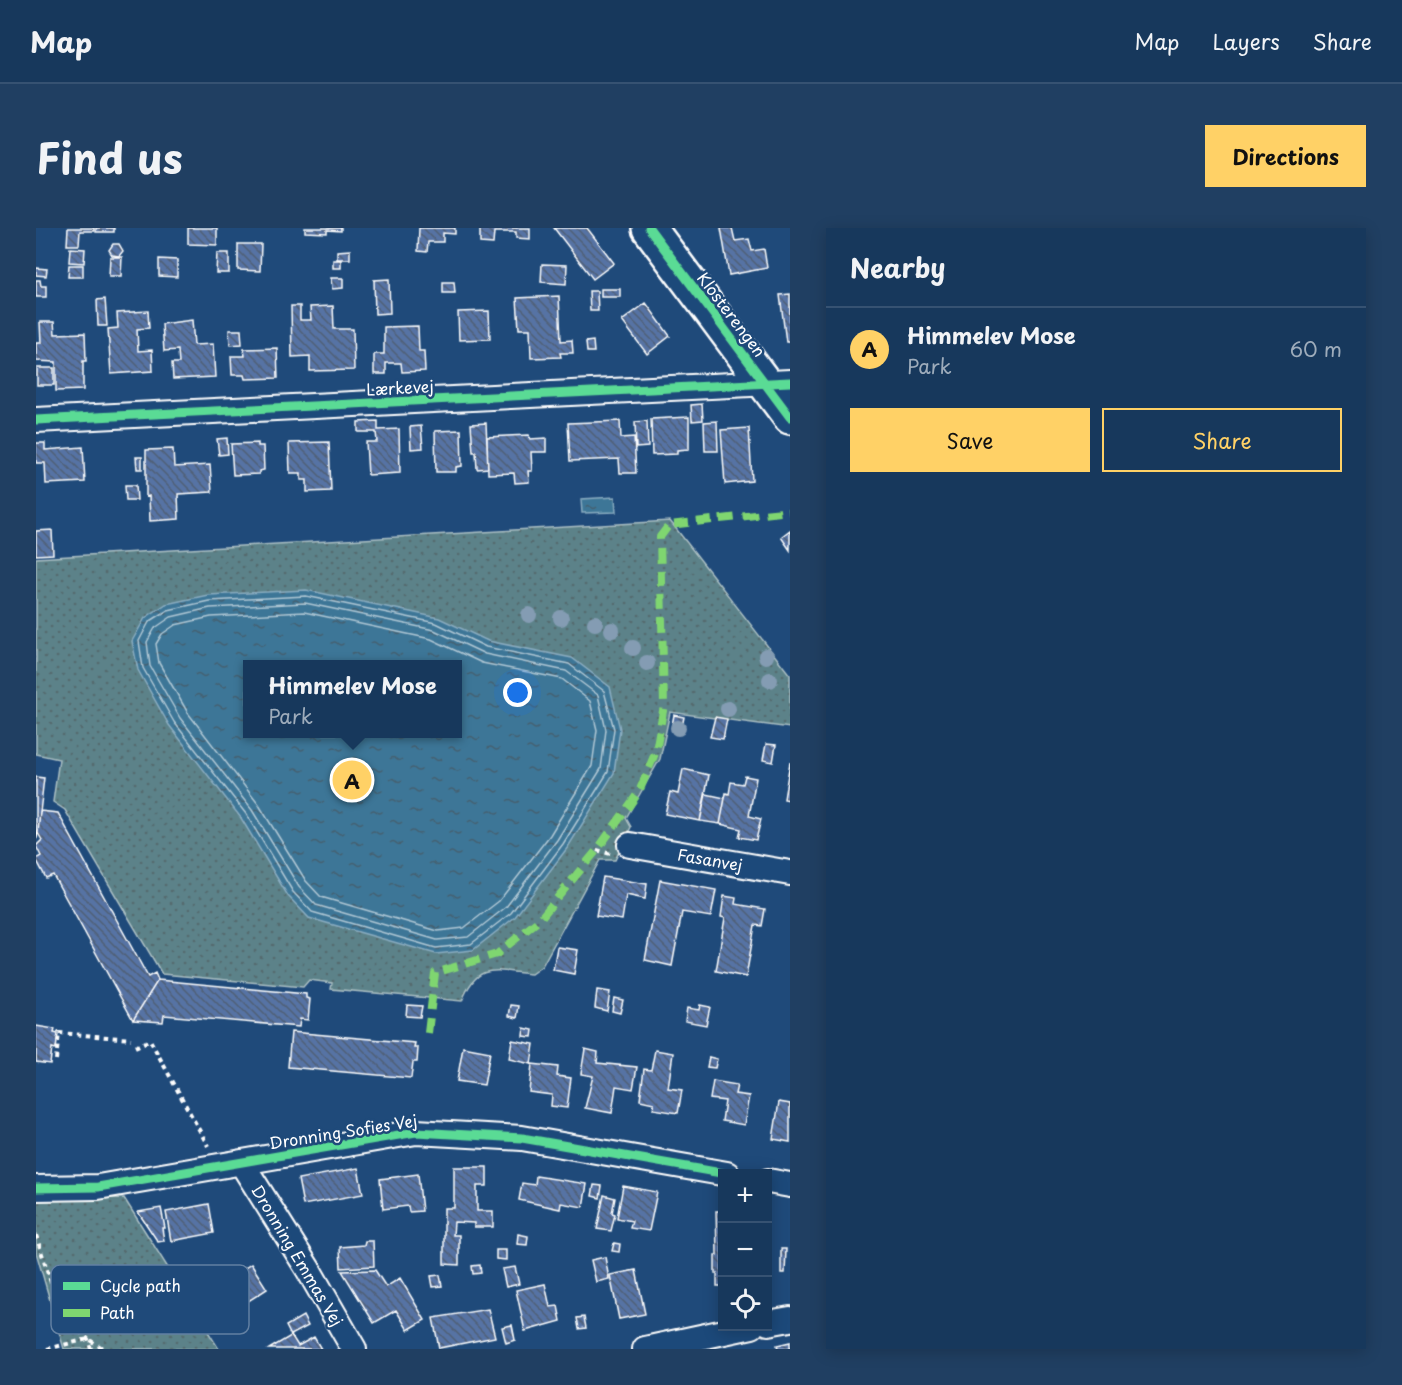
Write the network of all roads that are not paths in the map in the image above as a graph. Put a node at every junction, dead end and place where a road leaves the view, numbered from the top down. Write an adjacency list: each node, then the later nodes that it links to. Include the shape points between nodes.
1 (649, 228): 2 (street, Klosterengen)
2 (778, 383): 3 (street, Klosterengen); 4 (street, Lærkevej)
3 (790, 417)
4 (36, 420)
5 (624, 850): 6 (street, Fasanvej)
6 (790, 873)
7 (229, 1164): 8 (street, Dronning Sofies Vej, via 416,1132 522,1138); 11 (street, Dronning Sofies Vej, via 98,1187); 15 (street, Dronning Emmas Vej, via 308,1269)
8 (718, 1171)
9 (772, 1182): 10 (street)
10 (790, 1185)
11 (36, 1188)
12 (790, 1319): 13 (street)
13 (772, 1322)
14 (729, 1331): 16 (street)
15 (354, 1349)
16 (645, 1349)

